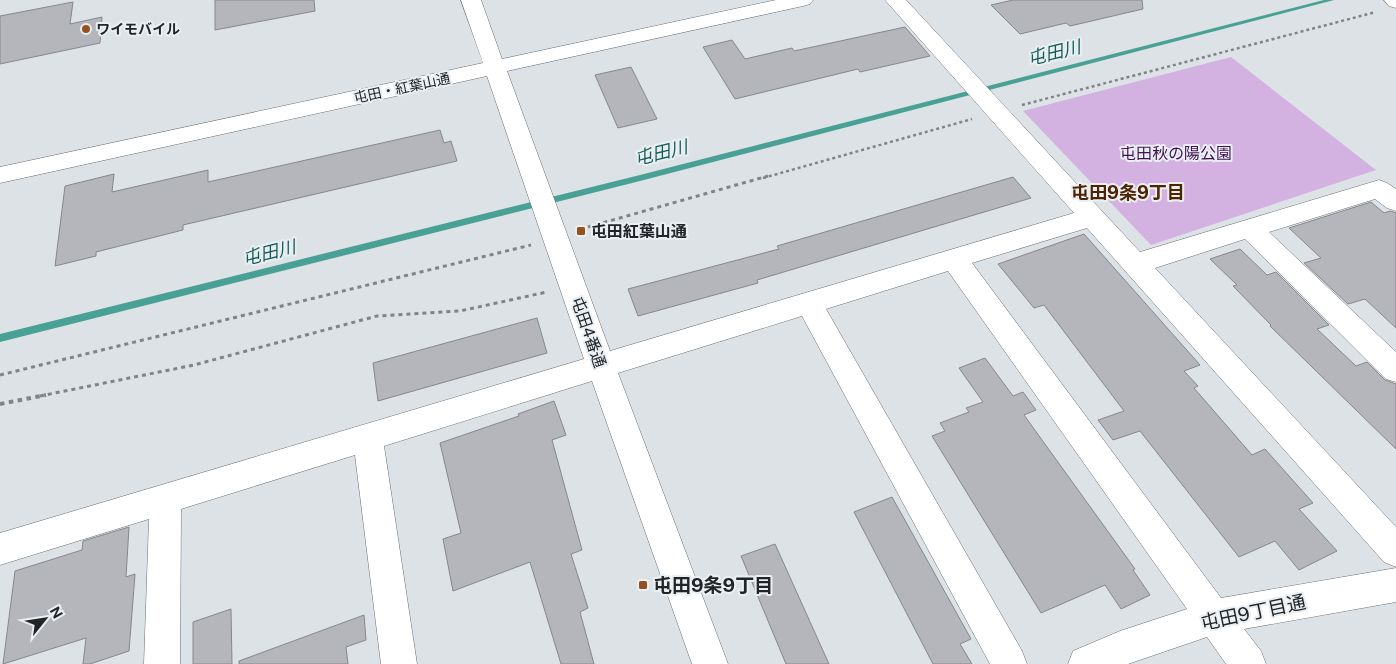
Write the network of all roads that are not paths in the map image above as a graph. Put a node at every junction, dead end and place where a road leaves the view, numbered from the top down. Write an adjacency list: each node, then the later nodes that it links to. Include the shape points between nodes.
1 (471, 0): 4 (street, 屯田4番通)
2 (803, 0): 4 (street, 屯田・紅葉山通)
3 (895, 0): 7 (street)
4 (495, 68): 5 (street, 屯田・紅葉山通); 12 (street, 屯田4番通, via 534,176 544,240)
5 (0, 175)
6 (1396, 202): 8 (street, via 1379,189)
7 (1092, 217): 9 (street); 10 (street)
8 (1250, 229): 10 (street); 13 (street)
9 (954, 259): 11 (street); 19 (street)
10 (1135, 264): 17 (street)
11 (809, 303): 12 (street); 23 (street)
12 (601, 366): 14 (street); 22 (street, 屯田4番通)
13 (1396, 370)
14 (368, 437): 15 (street); 21 (street)
15 (165, 499): 16 (street); 20 (street)
16 (0, 549)
17 (1396, 551)
18 (1396, 585): 19 (street, 屯田9丁目通)
19 (1214, 617): 24 (street, 屯田9丁目通); 25 (street)
20 (162, 664)
21 (399, 664)
22 (710, 664)
23 (1009, 664)
24 (1086, 664)
25 (1248, 664)

